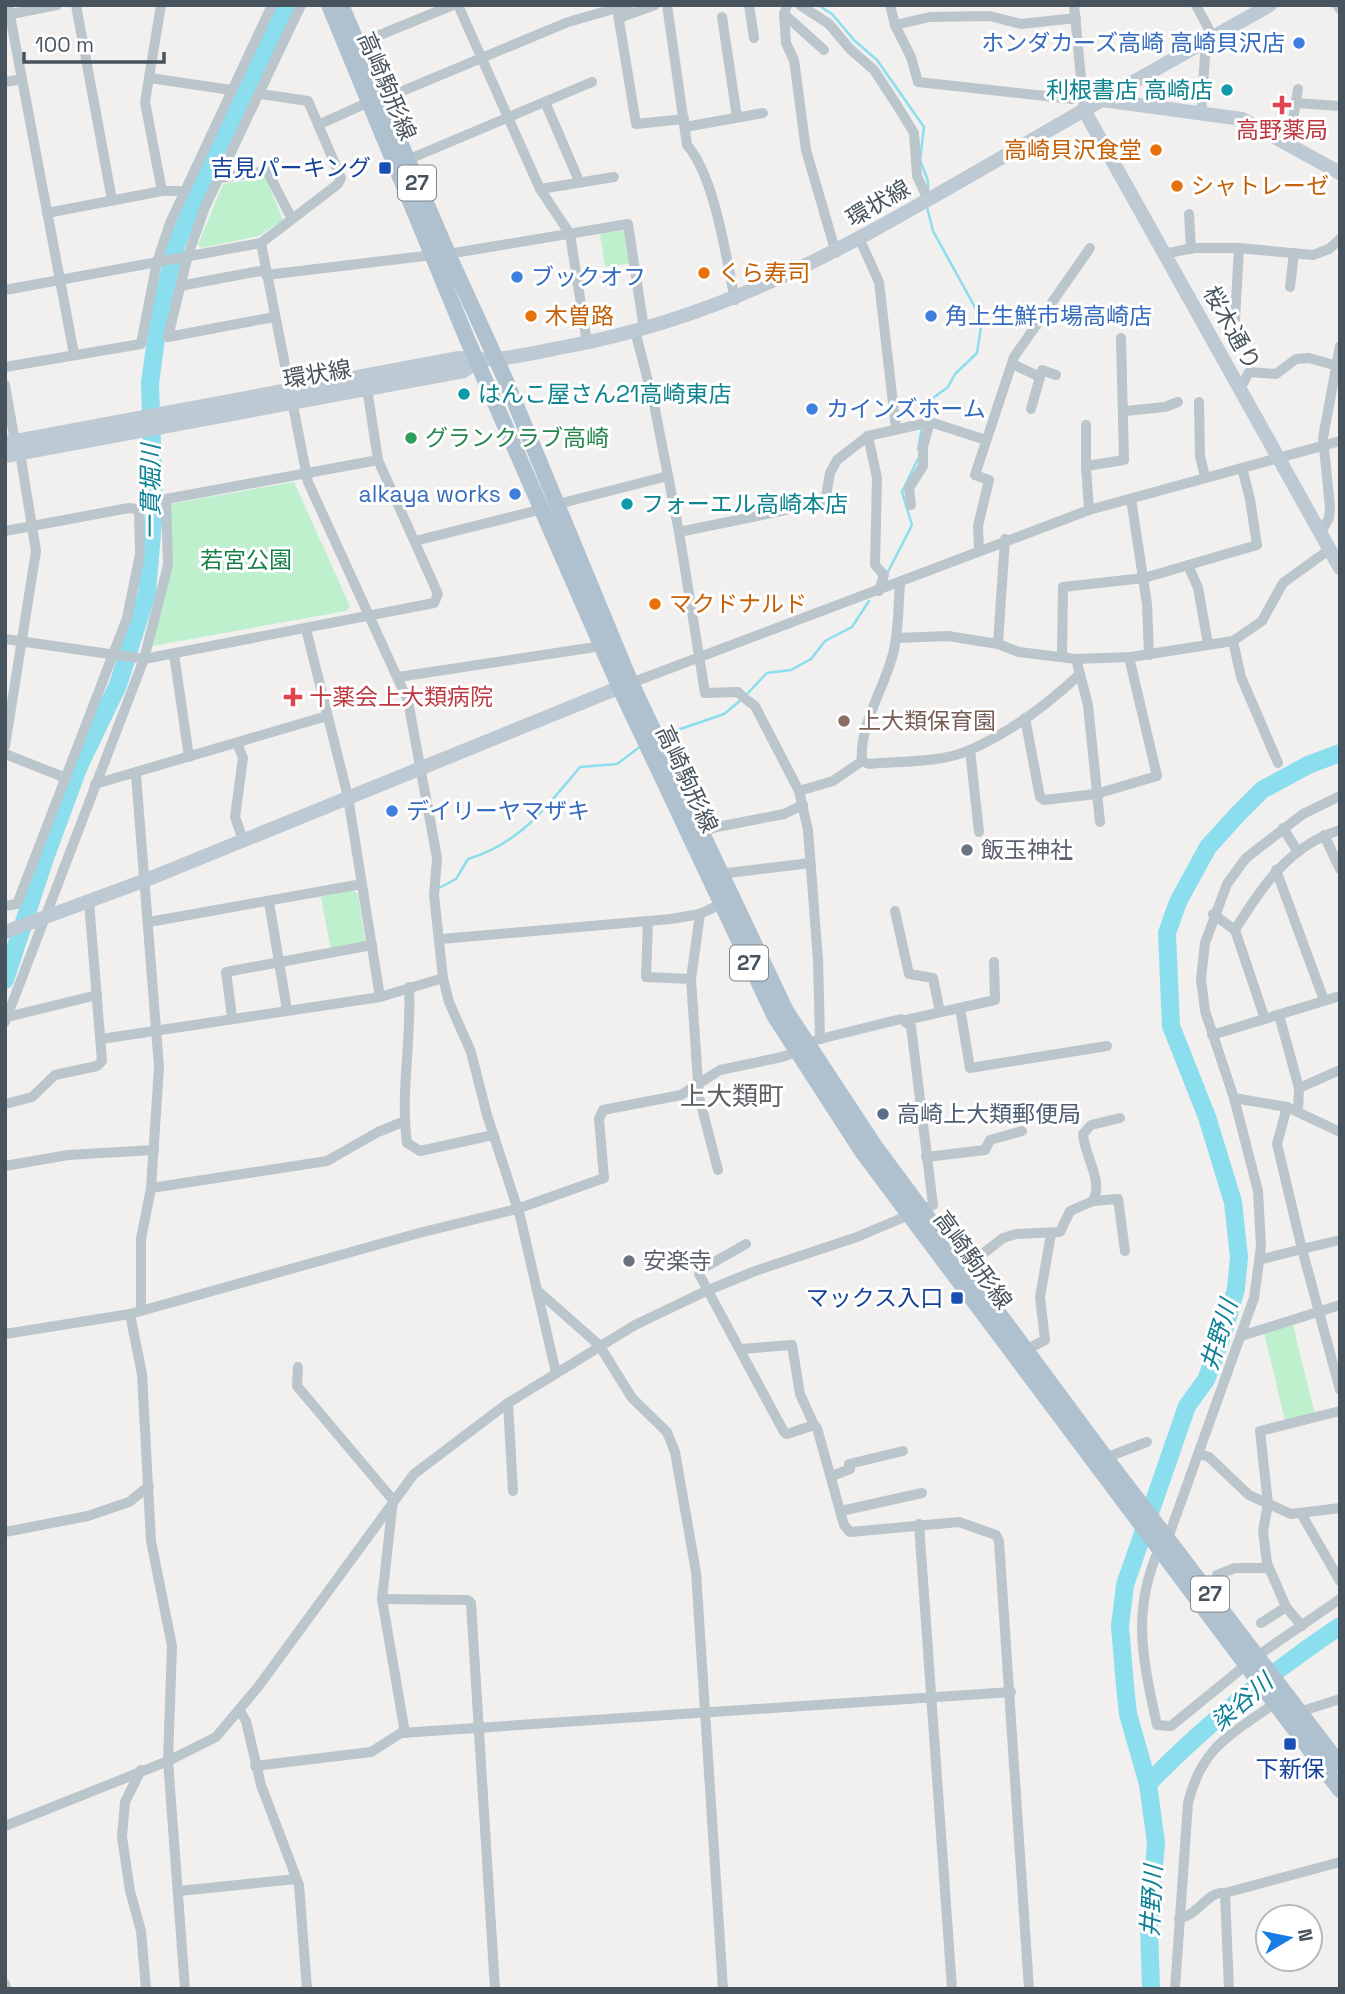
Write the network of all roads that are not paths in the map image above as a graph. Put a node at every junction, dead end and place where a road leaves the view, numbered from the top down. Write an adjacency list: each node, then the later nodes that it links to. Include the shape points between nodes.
1 (57, 5): 20 (street)
2 (76, 5): 59 (street)
3 (161, 5): 30 (street)
4 (272, 5): 35 (street)
5 (301, 5): 36 (street)
6 (329, 5): 27 (main road, 高崎駒形線 / 27)
7 (341, 5): 27 (main road, 高崎駒形線 / 27)
8 (456, 5): 27 (street); 29 (street)
9 (628, 5): 21 (street)
10 (654, 5): 18 (street)
11 (667, 5): 48 (street)
12 (749, 5): 25 (street)
13 (800, 5): 60 (street, via 828,24 874,70 914,133 917,176)
14 (890, 5): 24 (street)
15 (1074, 5): 23 (street)
16 (1196, 5): 26 (street)
17 (1270, 5): 26 (street, 環状線)
18 (643, 8): 21 (street)
19 (786, 10): 28 (street); 71 (street, via 786,43 794,60 806,150)
20 (8, 11): 31 (street)
21 (618, 13): 29 (street, via 568,22); 48 (street, via 636,124)
22 (722, 17): 46 (street)
23 (1076, 18): 24 (street, via 1021,24 983,16 930,17); 43 (street)
24 (895, 25): 37 (street, via 918,82)
25 (754, 38)
26 (1210, 39): 38 (street, 環状線); 45 (street)
27 (351, 47): 39 (main road, 高崎駒形線 / 27)
28 (824, 50)
29 (482, 59): 39 (street); 47 (street)
30 (150, 78): 35 (street); 57 (street, via 145,102)
31 (22, 79): 32 (street); 61 (street)
32 (5, 82)
33 (592, 82): 40 (street)
34 (1298, 89): 41 (street)
35 (231, 90): 58 (street)
36 (261, 94): 49 (street, via 308,101); 54 (street)
37 (1072, 99)
38 (1102, 100): 43 (street, 環状線); 45 (street)
39 (375, 101): 49 (street); 51 (main road, 高崎駒形線 / 27); 75 (main road, 高崎駒形線 / 27)
40 (545, 102): 47 (street); 55 (street)
41 (1296, 103): 42 (street); 50 (street)
42 (1340, 106)
43 (1084, 110): 60 (street, 環状線); 73 (street, 桜木通り)
44 (763, 113): 46 (street)
45 (1201, 115): 50 (street, via 1242,119)
46 (737, 117): 48 (street)
47 (507, 118): 51 (street); 56 (street)
48 (684, 123): 82 (street, via 687,145 698,161 722,233)
49 (318, 125): 63 (street, via 341,178)
50 (1289, 144): 52 (street)
51 (407, 160): 75 (main road, 高崎駒形線 / 27)
52 (1340, 173)
53 (614, 177): 55 (street)
54 (220, 178): 63 (street, via 267,172); 74 (street)
55 (579, 181): 56 (street)
56 (540, 189): 64 (street)
57 (162, 191): 58 (street); 59 (street)
58 (184, 191): 76 (street)
59 (112, 200): 61 (street)
60 (928, 200): 66 (street, 環状線)
61 (47, 213): 78 (street)
62 (1189, 214): 69 (street)
63 (292, 219): 67 (street)
64 (570, 234): 75 (street); 85 (street, via 628,224); 87 (street)
65 (1340, 239): 72 (street, via 1320,254)
66 (860, 240): 71 (street, 環状線); 108 (street, via 879,282)
67 (261, 243): 74 (street); 77 (street)
68 (1090, 248): 92 (street)
69 (1191, 248): 70 (street); 73 (street)
70 (1239, 248): 72 (street); 84 (street)
71 (836, 253): 82 (street, 環状線)
72 (1294, 253): 80 (street)
73 (1164, 254): 100 (street, 桜木通り)
74 (188, 255): 76 (street); 79 (street)
75 (440, 255): 77 (street); 90 (main road, 高崎駒形線 / 27); 91 (main road, 高崎駒形線 / 27)
76 (157, 261): 78 (street); 89 (street, via 141,344)
77 (266, 272): 79 (street); 83 (street)
78 (60, 280): 81 (street); 89 (street)
79 (180, 286): 83 (street, via 168,337)
80 (1290, 287)
81 (5, 290)
82 (735, 300): 85 (street, 環状線)
83 (274, 317): 101 (street)
84 (1235, 320)
85 (640, 330): 87 (street, 環状線); 119 (street)
86 (1121, 338): 105 (street)
87 (587, 343): 90 (street, 環状線)
88 (1340, 346): 93 (street)
89 (74, 354): 94 (street)
90 (496, 359): 91 (street, 環状線); 123 (main road, 高崎駒形線 / 27)
91 (477, 361): 99 (street, 環状線, via 464,371); 101 (street, 環状線, via 459,358); 123 (main road, 高崎駒形線 / 27)
92 (1012, 364): 96 (street); 110 (street)
93 (1337, 366): 98 (street); 100 (street, via 1296,359 1276,374 1249,372)
94 (5, 367)
95 (1056, 375): 96 (street, via 1042,370)
96 (1040, 377): 104 (street)
97 (5, 385): 113 (street)
98 (1337, 386): 112 (street)
99 (367, 388): 101 (street, 環状線); 115 (street)
100 (1240, 389): 114 (street, 桜木通り)
101 (290, 395): 113 (street, 環状線); 118 (street)
102 (1178, 402): 105 (street)
103 (1199, 402): 120 (street)
104 (1031, 409)
105 (1125, 411): 116 (street, via 1124,460)
106 (930, 422): 108 (street); 110 (street); 122 (street, via 923,466 909,488)
107 (1086, 425): 116 (street)
108 (896, 429): 109 (street)
109 (869, 436): 128 (street, via 836,460 825,502); 137 (street, via 877,478 875,565 884,575)
110 (986, 440): 131 (street, via 975,475 989,480 978,526)
111 (1340, 441): 112 (street)
112 (1324, 445): 114 (street); 127 (street, via 1330,507)
113 (11, 448): 125 (street)
114 (1279, 459): 117 (street); 127 (street, 桜木通り)
115 (378, 460): 118 (street); 130 (street)
116 (1086, 466): 124 (street)
117 (1242, 468): 120 (street); 133 (street, via 1257,545)
118 (306, 474): 138 (street); 153 (street, via 166,499 168,565)
119 (668, 476): 123 (street); 128 (street)
120 (1205, 477): 121 (street)
121 (1131, 499): 124 (street); 135 (street)
122 (911, 505)
123 (550, 507): 130 (street); 146 (main road, 高崎駒形線 / 27); 157 (main road, 高崎駒形線 / 27)
124 (1089, 510): 129 (street)
125 (33, 525): 126 (street); 143 (street, via 36,551); 149 (street, via 138,509 136,583)
126 (5, 531)
127 (1321, 532): 132 (street, 桜木通り)
128 (679, 533): 151 (street)
129 (1005, 540): 131 (street); 144 (street)
130 (415, 541): 138 (street, via 438,600)
131 (979, 549): 136 (street)
132 (1330, 549): 134 (street, 桜木通り); 142 (street, via 1283,583 1262,621)
133 (1188, 565): 135 (street); 145 (street, via 1198,588)
134 (1340, 568)
135 (1144, 578): 148 (street); 150 (street, via 1063,587)
136 (900, 584): 137 (street); 140 (street)
137 (879, 591): 151 (street)
138 (368, 616): 139 (street); 156 (street)
139 (306, 629): 147 (street); 158 (street)
140 (896, 638): 144 (street, via 948,636); 165 (street, via 881,694 862,736)
141 (5, 639): 143 (street)
142 (1233, 641): 145 (street); 166 (street, via 1241,677)
143 (21, 643): 149 (street); 161 (street)
144 (998, 644): 150 (street, via 1019,652)
145 (1208, 644): 148 (street)
146 (602, 646): 156 (street); 157 (main road, 高崎駒形線 / 27)
147 (174, 654): 153 (street); 164 (street)
148 (1149, 654): 152 (street)
149 (113, 655): 153 (street); 169 (street)
150 (1062, 656): 154 (street)
151 (698, 657): 157 (street); 171 (street, via 705,693 738,692 755,706)
152 (1129, 657): 154 (street); 172 (street, via 1158,773)
153 (144, 659): 170 (street)
154 (1076, 659): 155 (street)
155 (1080, 674): 159 (street, via 1043,709); 172 (street, via 1088,705)
156 (398, 677): 167 (street, via 408,701)
157 (625, 685): 167 (street); 180 (main road, 高崎駒形線 / 27); 192 (main road, 高崎駒形線 / 27)
158 (327, 716): 160 (street); 174 (street)
159 (1025, 718): 162 (street); 172 (street, via 1040,797)
160 (237, 743): 164 (street); 182 (street, via 243,758 235,817)
161 (5, 746)
162 (970, 750): 165 (street, via 907,761); 179 (street)
163 (5, 754): 169 (street)
164 (189, 757): 168 (street)
165 (862, 761): 171 (street, via 833,781)
166 (1278, 763)
167 (420, 768): 174 (street); 202 (street, via 437,858 434,895)
168 (136, 775): 170 (street); 188 (street)
169 (66, 778): 193 (street, via 17,904)
170 (95, 784): 197 (street)
171 (799, 791): 175 (street)
172 (1096, 794): 176 (street)
173 (1340, 796): 177 (street)
174 (348, 797): 182 (street); 189 (street)
175 (803, 804): 180 (street, via 784,814 712,828); 184 (street)
176 (1100, 822)
177 (1283, 828): 183 (street); 196 (street, via 1247,859 1227,884)
178 (1340, 830): 181 (street)
179 (979, 832)
180 (702, 835): 187 (main road, 高崎駒形線 / 27)
181 (1324, 835): 183 (street); 185 (street)
182 (243, 840): 188 (street)
183 (1298, 852): 186 (street)
184 (810, 863): 187 (street); 224 (street, via 816,917)
185 (1340, 869)
186 (1276, 870): 200 (street); 212 (street)
187 (720, 874): 224 (main road, 高崎駒形線 / 27, via 761,964)
188 (146, 880): 190 (street); 199 (street)
189 (362, 884): 191 (street); 203 (street)
190 (89, 902): 197 (street); 209 (street)
191 (269, 902): 199 (street); 205 (street)
192 (721, 904): 195 (street); 224 (main road, 高崎駒形線 / 27, via 775,1017)
193 (5, 906)
194 (895, 911): 215 (street, via 909,974 933,978)
195 (700, 914): 198 (street); 207 (street)
196 (1213, 914): 200 (street); 222 (street, via 1201,979)
197 (40, 921): 201 (street); 219 (street)
198 (648, 921): 202 (street); 207 (street, via 646,977)
199 (149, 922): 221 (street)
200 (1235, 930): 218 (street)
201 (5, 932)
202 (441, 939): 206 (street)
203 (372, 945): 205 (street); 211 (street)
204 (994, 962): 213 (street, via 995,1000)
205 (278, 964): 214 (street); 217 (street, via 226,972)
206 (443, 978): 208 (street); 236 (street, via 471,1052)
207 (691, 979): 227 (street)
208 (409, 988): 211 (street); 233 (street)
209 (97, 995): 219 (street); 223 (street)
210 (1340, 996): 212 (street)
211 (380, 997): 214 (street)
212 (1324, 1000): 216 (street)
213 (960, 1008): 215 (street); 225 (street, via 970,1068)
214 (287, 1010): 217 (street)
215 (940, 1012): 220 (street)
216 (1279, 1015): 218 (street); 228 (street)
217 (232, 1017): 221 (street)
218 (1265, 1018): 222 (street)
219 (6, 1020)
220 (906, 1020): 224 (street); 238 (street, via 911,1026)
221 (156, 1031): 223 (street); 237 (street, via 159,1067)
222 (1212, 1035): 229 (street)
223 (101, 1039): 230 (street, via 102,1061 97,1066 55,1075 32,1097)
224 (808, 1046): 227 (street, via 782,1057 720,1070); 244 (main road, 高崎駒形線 / 27, via 832,1109)
225 (1107, 1046)
226 (1340, 1070): 228 (street)
227 (699, 1082): 240 (street); 243 (street, via 681,1096 600,1113 604,1178)
228 (1299, 1088): 231 (street)
229 (1234, 1098): 231 (street); 250 (street, via 1258,1191)
230 (5, 1104)
231 (1293, 1109): 235 (street); 248 (street, via 1277,1144)
232 (1120, 1118): 242 (street, via 1091,1125 1083,1134 1096,1178)
233 (405, 1121): 236 (street, via 407,1143 420,1151); 241 (street, via 327,1161)
234 (1022, 1130): 238 (street, via 990,1140 985,1150)
235 (1340, 1132)
236 (493, 1135): 243 (street)
237 (153, 1150): 239 (street, via 93,1152); 241 (street)
238 (926, 1157): 244 (street, via 933,1205)
239 (5, 1166)
240 (718, 1170)
241 (151, 1188): 255 (street, via 141,1239)
242 (1093, 1201): 245 (street, via 1070,1211 1060,1232); 249 (street, via 1118,1199)
243 (517, 1209): 253 (street); 255 (street)
244 (918, 1212): 251 (main road, 高崎駒形線 / 27); 252 (street); 272 (main road, 高崎駒形線 / 27)
245 (1051, 1234): 251 (street, via 1003,1238); 262 (street, via 1040,1297 1045,1340)
246 (1340, 1240): 248 (street)
247 (746, 1244): 252 (street, via 700,1270)
248 (1303, 1249): 250 (street); 256 (street)
249 (1125, 1251)
250 (1259, 1261): 259 (street, via 1254,1298)
251 (966, 1267): 262 (main road, 高崎駒形線 / 27)
252 (706, 1291): 260 (street); 261 (street)
253 (538, 1292): 260 (street); 264 (street)
254 (1340, 1305): 256 (street)
255 (141, 1311): 257 (street)
256 (1319, 1311): 259 (street); 265 (street)
257 (130, 1314): 258 (street); 274 (street, via 142,1374)
258 (5, 1334)
259 (1241, 1336): 271 (street)
260 (599, 1345): 264 (street); 300 (street, via 632,1398 667,1432 675,1452 696,1572)
261 (740, 1349): 268 (street, via 783,1432); 268 (street, via 792,1345 800,1394)
262 (1028, 1349): 272 (main road, 高崎駒形線 / 27)
263 (298, 1367): 277 (street, via 298,1386)
264 (556, 1373): 266 (street)
265 (1340, 1390)
266 (508, 1403): 275 (street); 277 (street, via 429,1461)
267 (1340, 1411): 278 (street, via 1260,1431)
268 (814, 1425): 273 (street)
269 (1147, 1442): 272 (street)
270 (903, 1451): 273 (street, via 849,1464 850,1469)
271 (1200, 1454): 278 (street, via 1249,1495); 284 (street)
272 (1100, 1460): 284 (main road, 高崎駒形線 / 27)
273 (832, 1476): 280 (street)
274 (149, 1486): 283 (street, via 130,1502 88,1516); 303 (street, via 151,1541 172,1646)
275 (513, 1491)
276 (922, 1493): 280 (street)
277 (393, 1500): 288 (street); 298 (street)
278 (1268, 1504): 281 (street); 285 (street, via 1263,1531)
279 (1340, 1508): 281 (street)
280 (841, 1511): 282 (street, via 850,1532)
281 (1302, 1515): 287 (street)
282 (919, 1524): 294 (street, via 959,1522 996,1535); 296 (street)
283 (5, 1532)
284 (1161, 1540): 293 (main road, 27); 293 (street, via 1147,1577 1140,1622 1157,1725 1171,1726)
285 (1269, 1568): 286 (street, via 1235,1568); 290 (street)
286 (1217, 1575)
287 (1340, 1581)
288 (382, 1599): 301 (street, via 468,1600); 302 (street)
289 (1340, 1599): 292 (street)
290 (1286, 1607): 291 (street); 292 (street)
291 (1261, 1623)
292 (1302, 1626): 293 (street)
293 (1253, 1662): 295 (main road, 27)
294 (1011, 1692): 296 (street); 320 (street)
295 (1277, 1698): 299 (main road, 27); 307 (main road, 27); 313 (street, via 1214,1747 1201,1764 1188,1802)
296 (933, 1699): 300 (street); 319 (street)
297 (1340, 1699): 299 (street)
298 (240, 1711): 303 (street, via 216,1737); 305 (street)
299 (1299, 1712): 304 (main road, 27)
300 (706, 1714): 301 (street); 318 (street)
301 (479, 1730): 302 (street); 317 (street)
302 (405, 1733): 305 (street, via 370,1752)
303 (167, 1760): 306 (street); 311 (street)
304 (1340, 1765)
305 (255, 1766): 310 (street)
306 (141, 1770): 308 (street); 314 (street, via 125,1802 122,1837 141,1931)
307 (1340, 1790)
308 (5, 1826)
309 (1340, 1862): 312 (street)
310 (296, 1879): 311 (street); 316 (street)
311 (179, 1891): 315 (street)
312 (1225, 1893): 313 (street); 322 (street)
313 (1179, 1918): 321 (street)
314 (146, 1989)
315 (185, 1989)
316 (307, 1989)
317 (495, 1989)
318 (723, 1989)
319 (952, 1989)
320 (1029, 1989)
321 (1175, 1989)
322 (1229, 1989)

